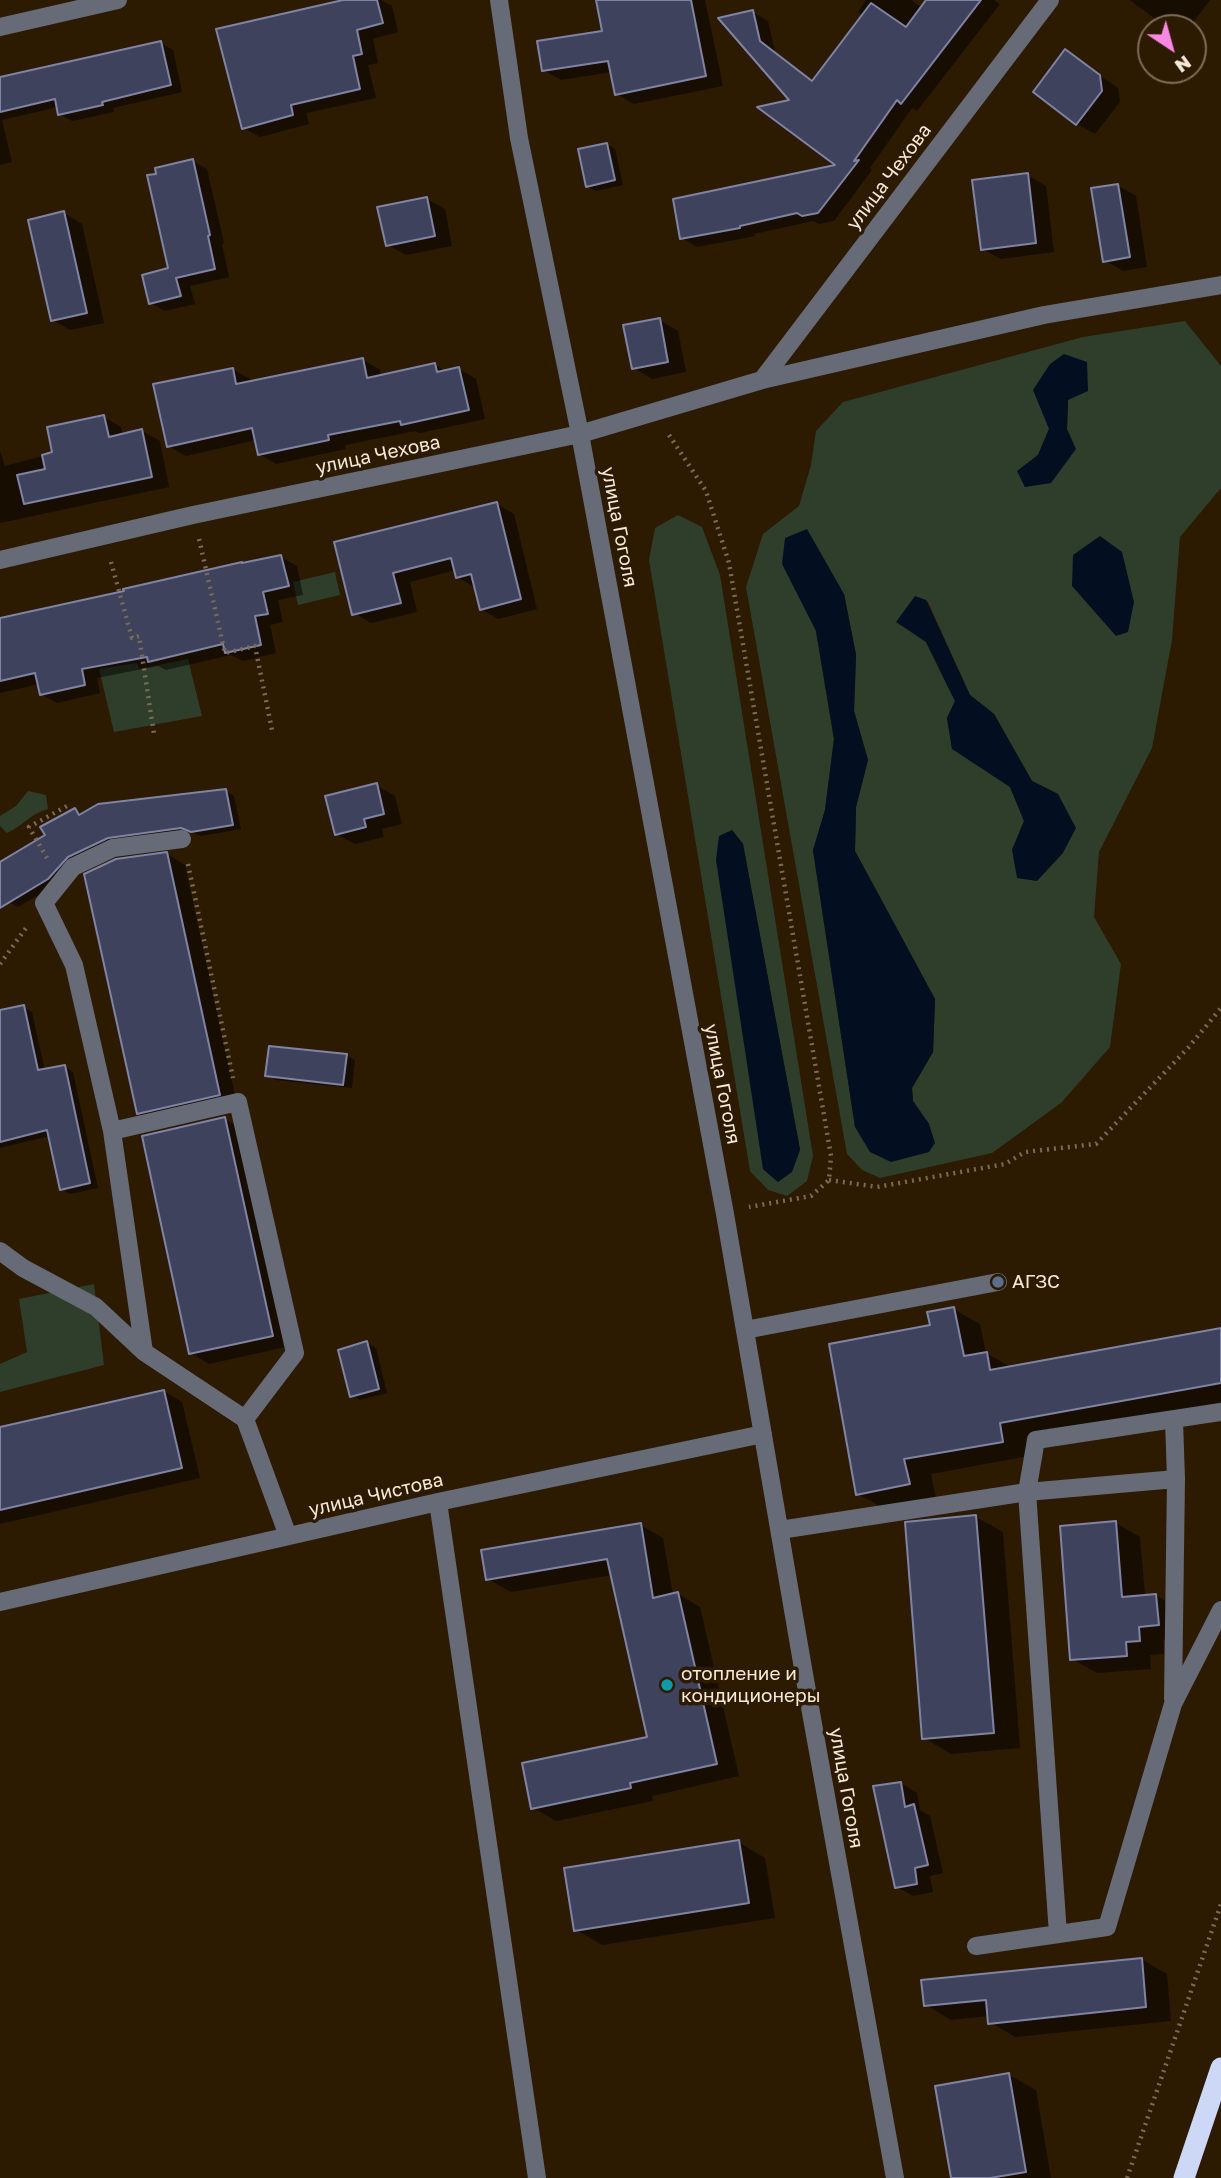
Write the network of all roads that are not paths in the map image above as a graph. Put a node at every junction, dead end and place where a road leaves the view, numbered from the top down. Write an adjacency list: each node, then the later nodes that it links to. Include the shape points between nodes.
1 (118, 0): 4 (street)
2 (499, 0): 7 (street, улица Гоголя, via 519,138)
3 (1050, 0): 6 (street, улица Чехова)
4 (0, 27)
5 (1221, 285): 6 (street, улица Чехова, via 1044,315)
6 (762, 380): 7 (street, улица Чехова)
7 (580, 434): 8 (street, улица Чехова); 13 (street, улица Гоголя)
8 (0, 560)
9 (182, 839): 10 (street, via 113,848 73,867 44,903 74,965)
10 (112, 1131): 14 (street); 16 (street, via 238,1102 295,1353)
11 (0, 1251): 14 (street, via 96,1307)
12 (998, 1282): 13 (street)
13 (745, 1331): 18 (street, улица Гоголя)
14 (144, 1352): 16 (street)
15 (1221, 1412): 17 (street)
16 (245, 1419): 23 (street)
17 (1174, 1419): 19 (street); 20 (street, via 1036,1440)
18 (763, 1434): 21 (street, улица Чистова); 22 (street, улица Гоголя)
19 (1176, 1479): 20 (street); 26 (street)
20 (1027, 1492): 22 (street); 27 (street)
21 (438, 1502): 23 (street, улица Чистова); 30 (street)
22 (780, 1530): 31 (street, улица Гоголя)
23 (288, 1536): 24 (street, улица Чистова)
24 (0, 1602)
25 (1221, 1610): 26 (street)
26 (1173, 1704): 27 (street, via 1107,1927)
27 (1058, 1934): 28 (street)
28 (976, 1946)
29 (1221, 2068): 32 (highway)
30 (537, 2178)
31 (895, 2178)
32 (1184, 2178)

